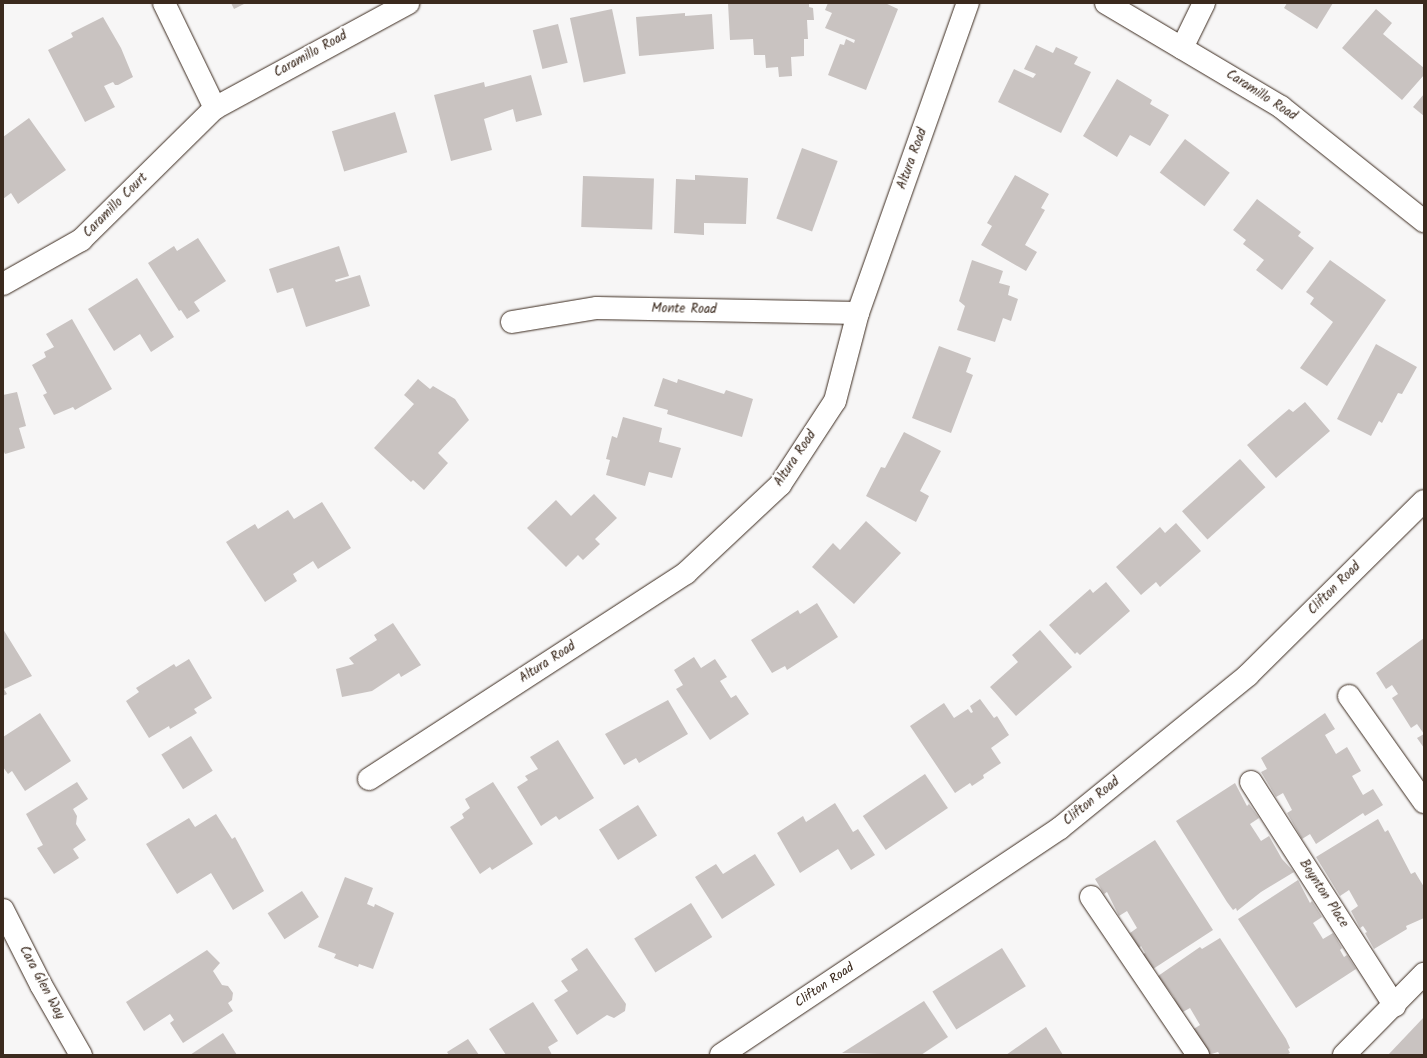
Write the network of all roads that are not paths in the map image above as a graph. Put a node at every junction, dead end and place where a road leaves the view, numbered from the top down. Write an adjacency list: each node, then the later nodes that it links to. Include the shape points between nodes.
1 (164, 3): 7 (street)
2 (408, 3): 7 (street, Caramillo Road)
3 (968, 3): 10 (street, Altura Road)
4 (1106, 3): 6 (street, Caramillo Road)
5 (1204, 3): 6 (street)
6 (1182, 48): 8 (street, Caramillo Road, via 1281,106)
7 (215, 108): 9 (street, Caramillo Court, via 81,240)
8 (1424, 221)
9 (3, 284)
10 (858, 313): 11 (street, Monte Road, via 597,308); 14 (street, Altura Road, via 835,401 780,485 686,573)
11 (512, 322)
12 (1424, 501): 22 (street, Clifton Road, via 1248,675 1060,828)
13 (1349, 696): 16 (street)
14 (369, 779)
15 (1251, 782): 20 (street, Boynton Place)
16 (1424, 802)
17 (1091, 897): 23 (street)
18 (3, 910): 21 (street, Cara Glen Way, via 41,985)
19 (1424, 974): 20 (street)
20 (1394, 1006): 24 (street)
21 (81, 1055)
22 (721, 1055)
23 (1198, 1055)
24 (1344, 1055)

